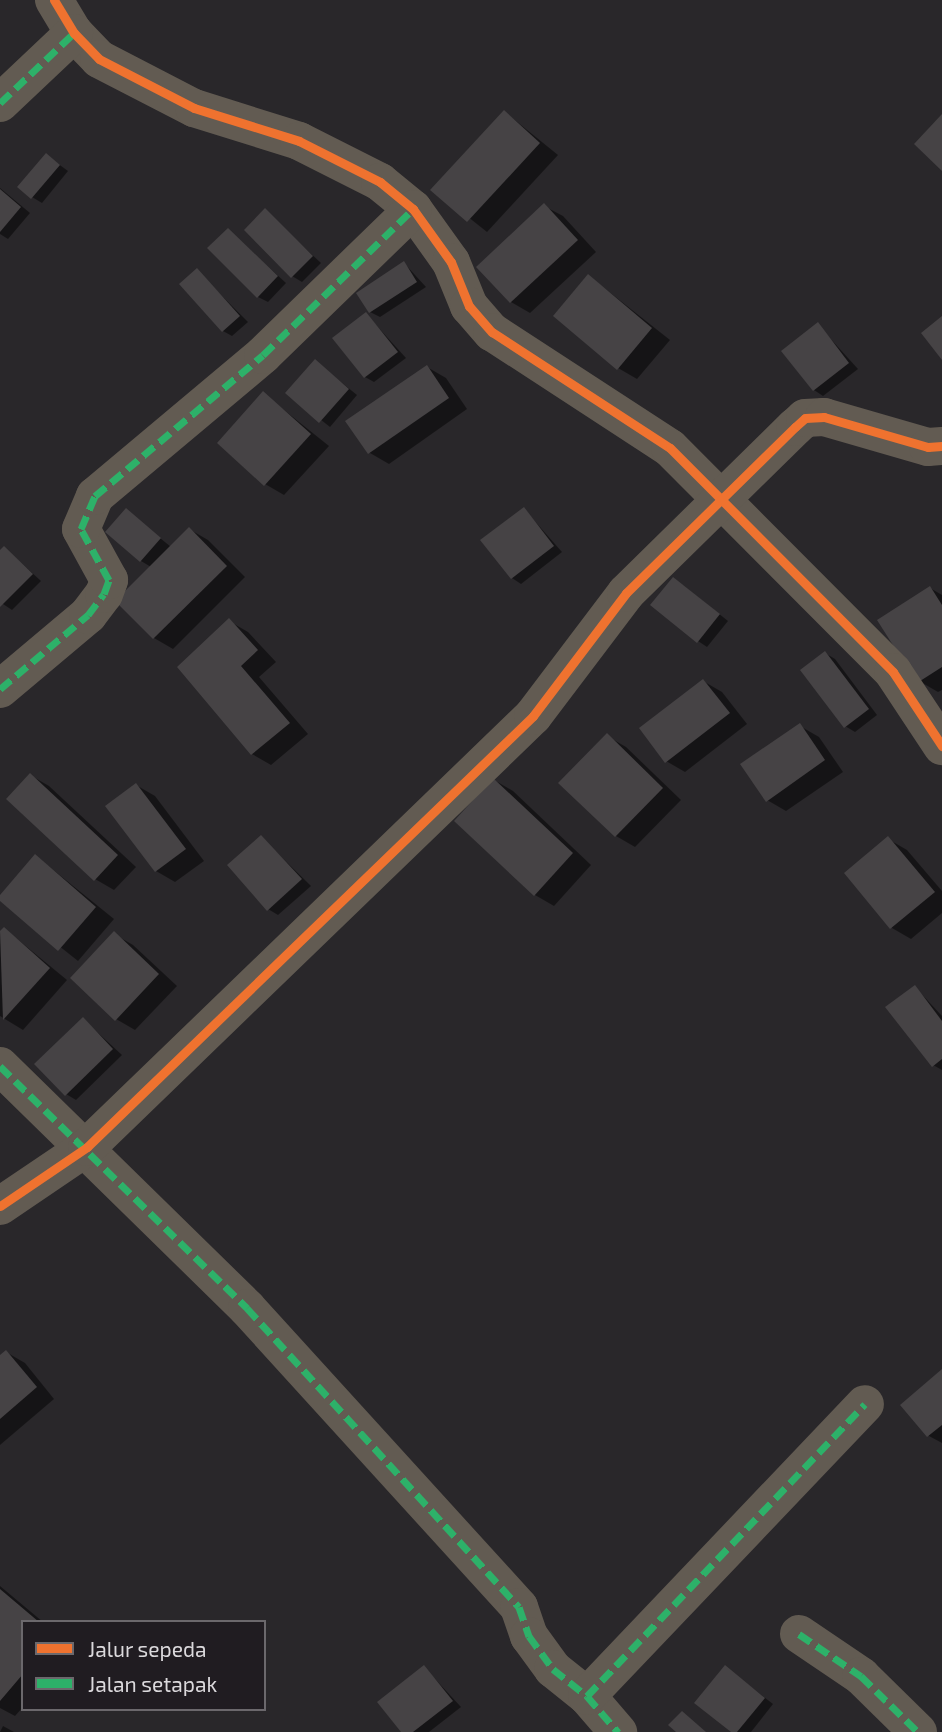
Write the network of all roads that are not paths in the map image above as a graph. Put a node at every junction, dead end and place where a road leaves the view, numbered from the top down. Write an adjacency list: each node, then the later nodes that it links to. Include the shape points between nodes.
1 (54, 0): 2 (street)
2 (74, 33): 3 (street); 4 (street, via 99,59 148,87 194,108 299,141 380,181)
3 (0, 103)
4 (413, 209): 6 (street, via 451,262 469,306 492,332 525,358 642,426); 7 (street, via 263,355 95,496 81,529 109,580 104,594 88,615)
5 (942, 446): 6 (street, via 928,447 824,416 805,418)
6 (722, 496): 8 (street, via 893,672); 10 (street, via 626,593 533,716)
7 (0, 689)
8 (942, 746)
9 (0, 1066): 10 (street)
10 (87, 1147): 11 (street); 14 (street, via 247,1308 519,1607 529,1636 553,1669)
11 (0, 1206)
12 (865, 1404): 14 (street)
13 (799, 1634): 16 (street, via 861,1676)
14 (587, 1696): 15 (street)
15 (618, 1732)
16 (918, 1732)

